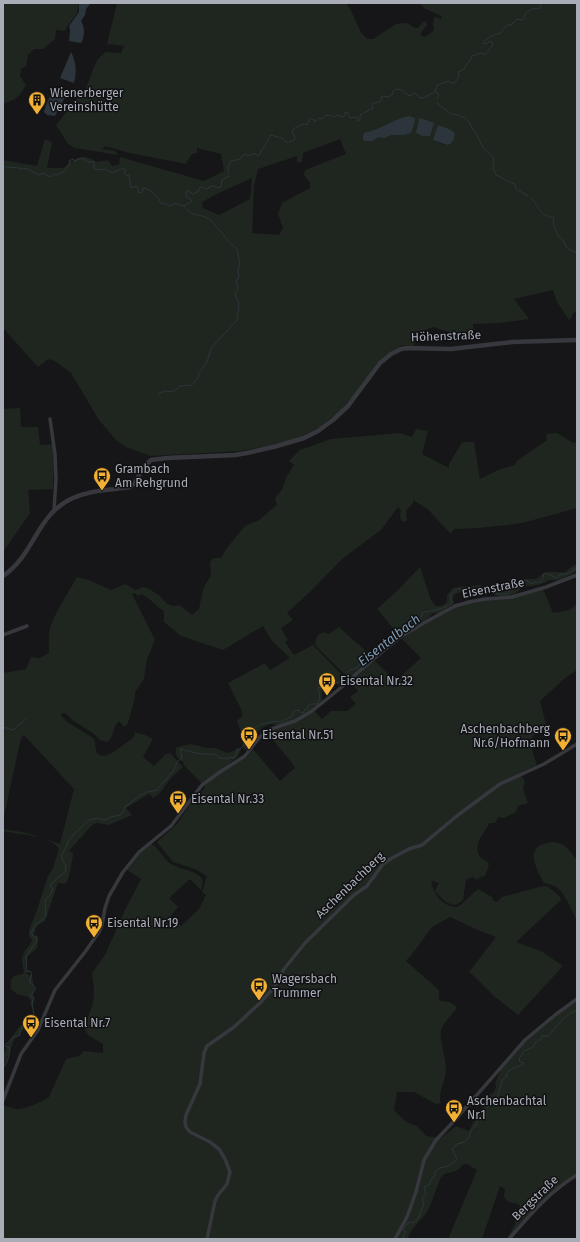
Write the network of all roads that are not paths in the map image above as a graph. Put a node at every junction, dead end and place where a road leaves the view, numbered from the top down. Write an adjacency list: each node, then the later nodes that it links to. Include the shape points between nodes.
1 (577, 340): 3 (street, Höhenstraße, via 400,349 380,363 348,406 333,420 304,438 235,455 151,460 143,467 135,483 130,487 86,493 70,499)
2 (50, 419): 3 (street, via 55,454)
3 (54, 510): 5 (street, via 14,568)
4 (577, 575): 10 (street, Eisenstraße, via 512,597 485,599 455,606 429,620 382,651 312,711 295,721 265,732 245,756 202,785 171,826 139,852 122,874 109,896 102,927 55,990 38,1030 20,1056)
5 (3, 576)
6 (27, 626): 7 (street)
7 (3, 635)
8 (577, 744): 12 (street, Aschenbachberg, via 544,764 500,784 422,845 409,849 384,864 367,886 354,895 305,943 260,1003 234,1027 207,1046 199,1086 185,1122 188,1130 219,1149 230,1172 227,1184 215,1201)
9 (577, 999): 13 (street, via 525,1040 436,1140 426,1156 407,1218)
10 (3, 1100)
11 (577, 1175): 14 (street, Bergstraße, via 554,1192)
12 (207, 1239)
13 (394, 1239)
14 (509, 1239)

